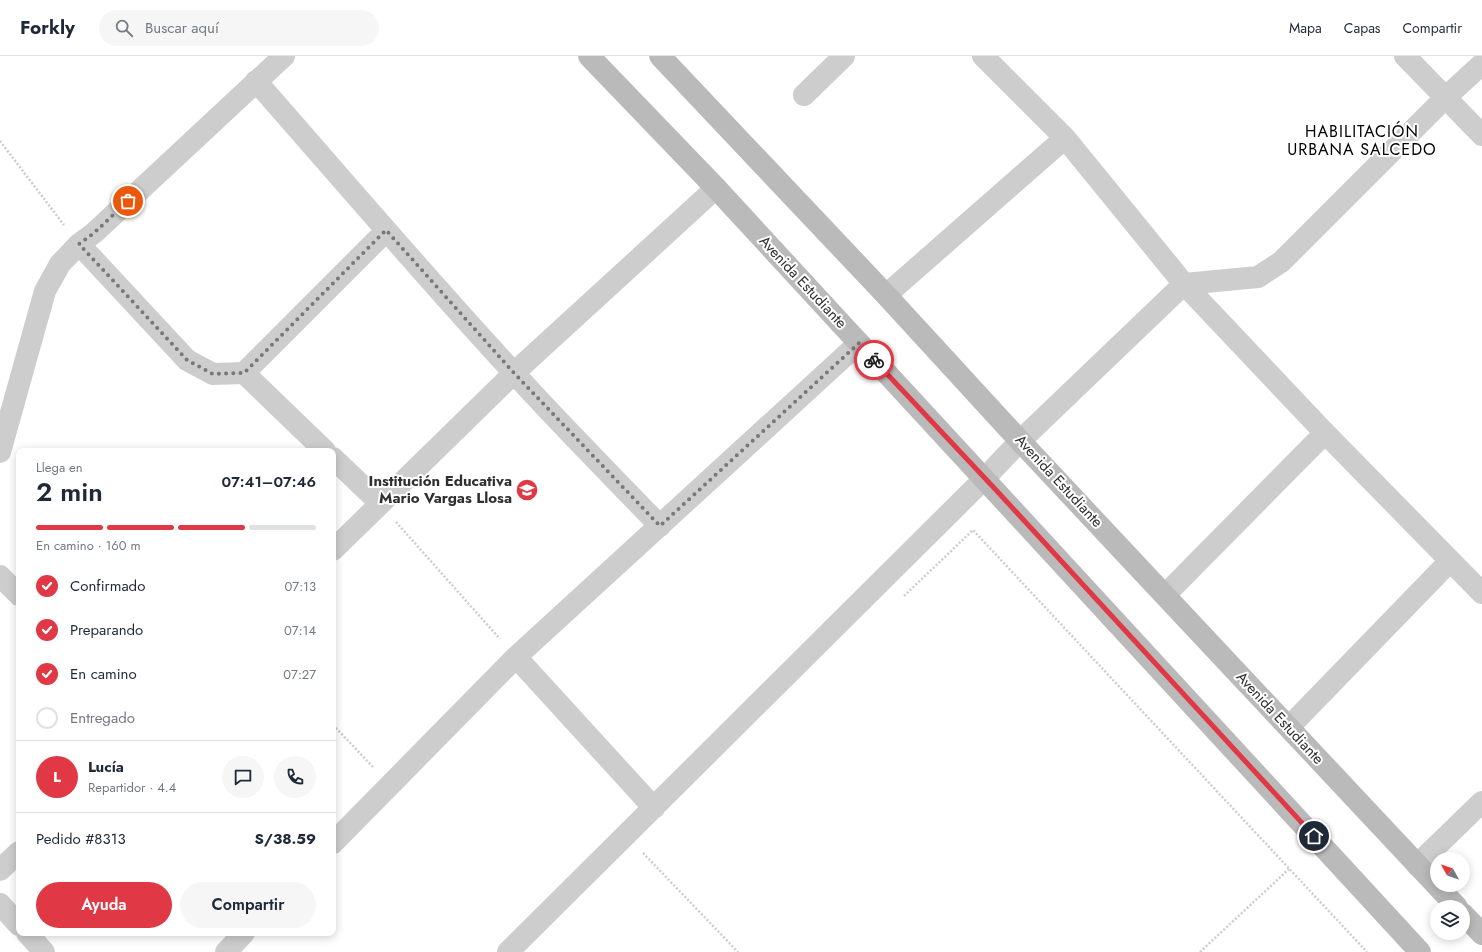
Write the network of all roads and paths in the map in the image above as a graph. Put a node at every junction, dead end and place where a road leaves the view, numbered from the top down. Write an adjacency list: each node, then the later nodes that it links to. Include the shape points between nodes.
1 (284, 56): 8 (street)
2 (589, 56): 14 (street, Avenida Estudiante)
3 (660, 56): 18 (street, Avenida Estudiante)
4 (844, 56): 9 (street)
5 (983, 56): 12 (street)
6 (1405, 56): 10 (street)
7 (1482, 64): 10 (street)
8 (256, 81): 15 (street); 16 (street, via 94,233)
9 (804, 95)
10 (1446, 97): 11 (street); 17 (street, via 1281,262 1258,277)
11 (1482, 135)
12 (1065, 138): 17 (street); 18 (street)
13 (0, 141): 16 (path)
14 (716, 188): 19 (street, Avenida Estudiante); 21 (street)
15 (386, 230): 20 (street); 21 (street)
16 (79, 244): 20 (street, via 187,360 213,374); 25 (street, via 60,264 45,292)
17 (1184, 284): 22 (street); 23 (street)
18 (886, 295): 23 (street, Avenida Estudiante)
19 (859, 343): 27 (street, Avenida Estudiante); 29 (street)
20 (244, 373): 24 (street)
21 (514, 373): 28 (street); 29 (street)
22 (1325, 433): 31 (street); 35 (street)
23 (1020, 440): 27 (street); 35 (street, Avenida Estudiante)
24 (322, 448)
25 (0, 452)
26 (336, 461): 28 (street)
27 (985, 478): 42 (street); 62 (street, Avenida Estudiante)
28 (380, 503): 30 (street); 37 (path)
29 (660, 526): 37 (street)
30 (336, 547)
31 (1450, 561): 34 (street); 38 (street)
32 (0, 576): 33 (street)
33 (16, 592)
34 (1482, 593)
35 (1165, 595): 38 (street, Avenida Estudiante)
36 (904, 596): 47 (path, via 973,530)
37 (516, 657): 40 (street); 42 (street)
38 (1289, 727): 46 (street, Avenida Estudiante)
39 (336, 728): 40 (path)
40 (390, 785): 43 (street)
41 (1482, 802): 46 (street)
42 (654, 808): 58 (street)
43 (336, 840)
44 (640, 850): 59 (path)
45 (16, 855): 48 (street)
46 (1418, 865): 49 (street, Avenida Estudiante)
47 (1289, 869): 60 (path); 61 (path)
48 (0, 870)
49 (1450, 900)
50 (0, 904): 52 (street)
51 (1470, 921): 53 (street)
52 (16, 922)
53 (1482, 934)
54 (30, 936): 56 (street)
55 (241, 936): 57 (street)
56 (44, 952)
57 (226, 952)
58 (508, 952)
59 (738, 952)
60 (1200, 952)
61 (1367, 952)
62 (1420, 952)

